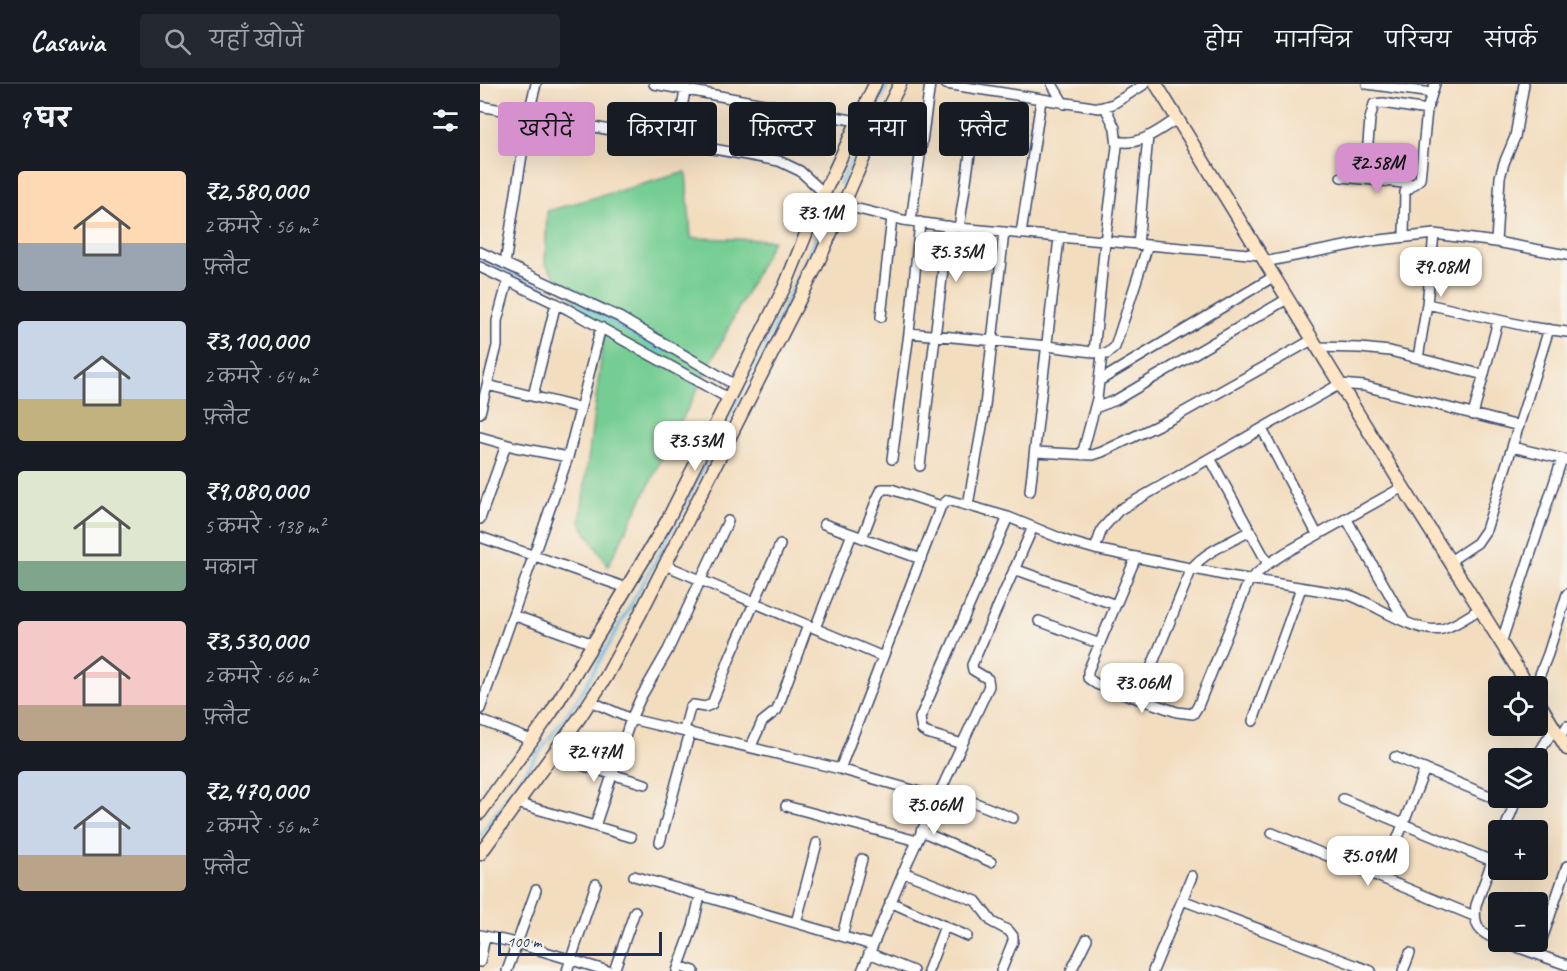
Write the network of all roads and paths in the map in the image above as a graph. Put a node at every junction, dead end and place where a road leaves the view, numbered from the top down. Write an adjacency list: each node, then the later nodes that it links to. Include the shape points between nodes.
1 (536, 84): 15 (street)
2 (654, 84): 11 (street)
3 (900, 84): 35 (street)
4 (930, 84): 37 (street)
5 (947, 84): 14 (street)
6 (1052, 84): 18 (street)
7 (1145, 84): 20 (street)
8 (1156, 84): 24 (street)
9 (1367, 84): 13 (street)
10 (1524, 84): 46 (street, via 1515,137 1500,177)
11 (686, 87): 16 (street); 23 (street)
12 (872, 87): 17 (street)
13 (1434, 88): 22 (street)
14 (1041, 100): 18 (street); 41 (street)
15 (532, 102)
16 (683, 102)
17 (865, 102)
18 (1065, 104): 20 (street)
19 (480, 106): 21 (street)
20 (1106, 107): 27 (street)
21 (498, 110)
22 (1427, 110): 32 (street, via 1374,104); 33 (street, via 1421,175)
23 (848, 119)
24 (1177, 119): 25 (street); 50 (street)
25 (1148, 136): 27 (street, via 1128,144); 47 (street)
26 (848, 141): 34 (street)
27 (1117, 141): 45 (street)
28 (717, 150): 34 (street, via 779,161 800,171)
29 (522, 156): 51 (street)
30 (970, 156): 39 (street)
31 (1341, 177): 32 (street)
32 (1365, 179): 33 (street)
33 (1415, 184): 43 (street, via 1406,189 1404,196)
34 (824, 193): 74 (street, via 785,286)
35 (842, 205): 36 (street); 114 (street, via 816,267)
36 (892, 217): 37 (street); 58 (street)
37 (916, 222): 38 (street); 63 (street)
38 (948, 226): 39 (street); 64 (street)
39 (959, 228): 40 (street)
40 (1004, 232): 41 (street); 65 (street)
41 (1021, 234): 44 (street)
42 (1434, 234): 43 (street); 46 (street); 57 (street)
43 (1404, 236): 50 (street)
44 (1059, 238): 45 (street); 67 (street)
45 (1105, 242): 47 (street); 68 (street)
46 (1496, 242): 49 (street)
47 (1143, 245): 50 (street); 68 (street, via 1115,347 1110,353)
48 (480, 252): 51 (street)
49 (1567, 255)
50 (1262, 258): 53 (street)
51 (505, 264): 74 (street, via 619,318)
52 (480, 267): 54 (street)
53 (1273, 277): 55 (street); 71 (street)
54 (508, 280): 56 (street); 73 (street)
55 (1287, 299): 66 (street); 77 (street, via 1116,400)
56 (556, 303): 60 (street); 75 (street)
57 (1427, 304): 59 (street); 69 (street)
58 (881, 317)
59 (1498, 321): 61 (street); 70 (street)
60 (601, 327): 74 (street); 76 (street)
61 (1549, 329): 62 (street); 80 (street)
62 (1567, 332)
63 (909, 333): 64 (street); 89 (street)
64 (936, 336): 65 (street); 91 (street)
65 (992, 342): 67 (street); 94 (street)
66 (1314, 344): 69 (street, via 1390,351); 72 (street); 86 (street, via 1113,447)
67 (1048, 346): 68 (street); 85 (street)
68 (1098, 353): 71 (street)
69 (1418, 358): 70 (street)
70 (1484, 375): 79 (street)
71 (1099, 381): 77 (street)
72 (1340, 384): 79 (street, via 1364,386); 81 (street); 92 (street)
73 (487, 385): 75 (street); 78 (street)
74 (731, 391): 119 (street, via 667,521)
75 (533, 396): 76 (street)
76 (580, 408): 87 (street)
77 (1095, 408): 86 (street)
78 (480, 413)
79 (1473, 415): 80 (street)
80 (1519, 426): 84 (street)
81 (1262, 429): 88 (street); 104 (street)
82 (480, 437): 83 (street)
83 (506, 445): 87 (street); 98 (street)
84 (1512, 447): 90 (street); 112 (street, via 1486,530 1478,543)
85 (1035, 452): 86 (street); 93 (street)
86 (1082, 455)
87 (568, 457): 109 (street)
88 (1210, 458): 102 (street); 108 (street, via 1119,510 1102,529)
89 (892, 459)
90 (1564, 460): 129 (street)
91 (921, 465)
92 (1403, 487): 97 (street); 112 (street)
93 (1030, 491)
94 (968, 505): 95 (street, via 948,500); 96 (street)
95 (941, 506): 106 (street, via 882,489); 111 (street)
96 (1008, 517): 101 (street); 146 (street, via 920,718 922,730)
97 (1346, 518): 104 (street); 126 (street)
98 (480, 519)
99 (728, 521): 117 (street)
100 (824, 524): 103 (street)
101 (1033, 527): 108 (street); 116 (street)
102 (1250, 531): 113 (street); 115 (street, via 1211,552)
103 (852, 534): 106 (street); 128 (street)
104 (1317, 534): 113 (street)
105 (480, 537): 109 (street)
106 (862, 538): 111 (street)
107 (780, 544): 122 (street)
108 (1095, 549): 110 (street)
109 (533, 556): 119 (street); 125 (street)
110 (1136, 557): 115 (street); 123 (street)
111 (921, 559): 132 (street)
112 (1450, 561): 124 (street)
113 (1268, 564): 118 (street)
114 (665, 565): 117 (street); 136 (street)
115 (1192, 568): 118 (street); 135 (street)
116 (1014, 569): 123 (street); 146 (street, via 972,665 973,670 988,679 989,686)
117 (700, 579): 122 (street); 139 (street)
118 (1250, 579): 120 (street); 135 (street, via 1195,712 1177,712)
119 (627, 588): 130 (street)
120 (1301, 588): 126 (street, via 1356,597); 141 (street)
121 (1567, 594): 134 (street)
122 (755, 603): 128 (street); 143 (street, via 711,704 690,708)
123 (1116, 605): 131 (street)
124 (1480, 609): 126 (street, via 1440,629); 129 (street)
125 (513, 615): 130 (street); 137 (street)
126 (1404, 620)
127 (1040, 621): 131 (street)
128 (812, 627): 132 (street); 147 (street, via 780,704 762,722)
129 (1501, 643): 133 (street)
130 (593, 644): 144 (street)
131 (1100, 644): 135 (street, via 1088,678)
132 (883, 657): 151 (street)
133 (1522, 676)
134 (1539, 676)
135 (1138, 699)
136 (590, 702): 139 (street); 149 (street)
137 (480, 709)
138 (1548, 717): 145 (street)
139 (631, 718): 143 (street); 153 (street)
140 (480, 720): 144 (street)
141 (1253, 721)
142 (1567, 726): 145 (street)
143 (687, 731): 147 (street); 167 (street)
144 (531, 740): 160 (street)
145 (1562, 740): 148 (street)
146 (962, 744): 156 (street)
147 (751, 746): 151 (street)
148 (1548, 750)
149 (554, 753): 153 (street); 158 (street)
150 (1395, 756): 152 (street)
151 (840, 769): 156 (street)
152 (1425, 769): 155 (street); 162 (street)
153 (612, 775): 154 (street); 163 (street)
154 (645, 784)
155 (1488, 792)
156 (939, 793): 161 (street); 165 (street)
157 (1342, 799): 162 (street)
158 (517, 803): 163 (street); 169 (street)
159 (786, 806): 165 (street)
160 (480, 813)
161 (1013, 818)
162 (1404, 825): 171 (street); 178 (street)
163 (595, 826): 166 (street)
164 (1272, 833): 178 (street)
165 (919, 836): 172 (street); 174 (street)
166 (631, 837)
167 (660, 842)
168 (817, 843): 186 (street)
169 (480, 854)
170 (862, 859): 190 (street)
171 (1488, 859)
172 (991, 862)
173 (1567, 866): 197 (street)
174 (903, 872): 183 (street); 210 (street, via 976,901 992,922 1009,931 1013,941)
175 (1488, 872): 185 (street)
176 (634, 876): 181 (street)
177 (1192, 876): 182 (street)
178 (1382, 878): 185 (street)
179 (596, 884): 198 (street)
180 (536, 890): 193 (street)
181 (700, 896): 186 (street); 201 (street)
182 (1182, 900): 212 (street); 213 (street)
183 (890, 902): 187 (street); 194 (street)
184 (635, 911): 205 (street)
185 (1474, 916): 189 (street, via 1476,926)
186 (796, 923): 190 (street)
187 (945, 926): 191 (street); 209 (street)
188 (482, 935): 193 (street); 199 (street)
189 (1488, 935)
190 (842, 936): 194 (street)
191 (967, 936)
192 (1087, 939): 211 (street)
193 (516, 943): 198 (street); 202 (street)
194 (871, 949): 207 (street); 208 (street)
195 (1531, 952): 197 (street)
196 (1410, 953): 214 (street)
197 (1537, 954): 200 (street)
198 (571, 959): 203 (street); 204 (street)
199 (480, 962)
200 (1567, 965)
201 (678, 969): 206 (street)
202 (507, 971)
203 (567, 971)
204 (608, 971)
205 (614, 971)
206 (694, 971)
207 (862, 971)
208 (913, 971)
209 (928, 971)
210 (1001, 971)
211 (1071, 971)
212 (1153, 971)
213 (1371, 971)
214 (1403, 971)

